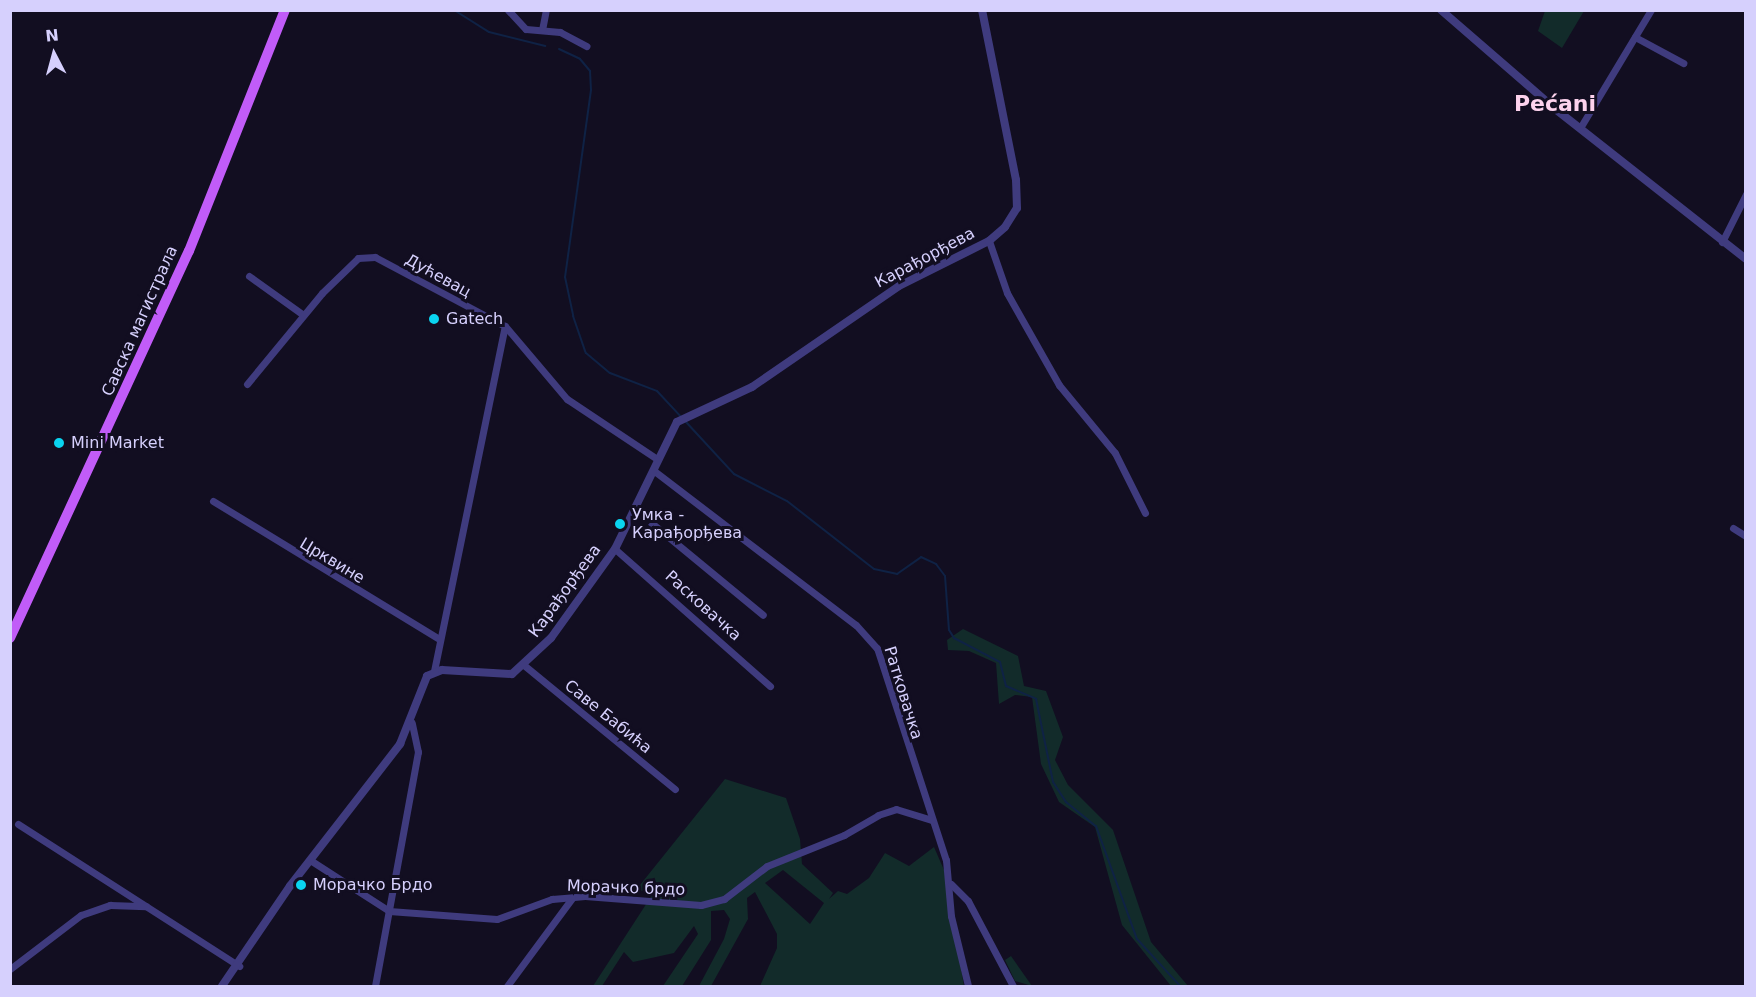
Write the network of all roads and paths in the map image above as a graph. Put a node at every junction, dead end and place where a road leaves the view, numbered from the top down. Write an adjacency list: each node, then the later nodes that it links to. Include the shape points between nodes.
1 (285, 10): 29 (main road, Савска магистрала, via 189,251)
2 (508, 10): 7 (street, via 525,29)
3 (546, 10): 7 (street)
4 (982, 10): 13 (street, Карађорђева, via 1018,200 1011,220)
5 (1441, 10): 11 (street)
6 (1651, 10): 8 (street)
7 (542, 30): 9 (street)
8 (1635, 37): 10 (street); 11 (street)
9 (586, 46)
10 (1683, 63)
11 (1580, 128): 14 (street)
12 (1746, 194): 14 (street)
13 (989, 241): 20 (street, Карађорђева, via 899,286 752,387 685,416); 24 (street, via 1007,293 1054,376 1128,473)
14 (1722, 242): 15 (street)
15 (1746, 259)
16 (249, 276): 17 (street)
17 (302, 314): 18 (street, Дућевац, via 365,255); 19 (street, Дућевац)
18 (505, 326): 20 (street, Дућевац, via 567,399); 30 (street)
19 (247, 384)
20 (657, 459): 21 (street, Карађорђева)
21 (653, 470): 23 (street, Карађорђева); 36 (street, Ратковачка, via 869,637 884,665)
22 (213, 501): 30 (street, Црквине)
23 (637, 511): 27 (street, Карађорђева); 28 (street)
24 (1145, 513)
25 (1733, 528): 26 (street)
26 (1746, 536)
27 (615, 549): 31 (street, Карађорђева); 33 (street, Расковачка)
28 (763, 615)
29 (10, 638)
30 (439, 639): 32 (street)
31 (525, 666): 32 (street, via 502,676); 35 (street, Саве Бабића)
32 (434, 671): 34 (street, via 423,681)
33 (770, 687)
34 (412, 723): 38 (street); 42 (street, via 418,752)
35 (675, 789)
36 (931, 820): 39 (street, Ратковачка); 40 (street, Морачко брдо, via 896,809 878,815 844,836 768,866 724,899 701,905)
37 (18, 824): 41 (street)
38 (310, 860): 42 (street, Морачко брдо); 43 (street)
39 (951, 884): 48 (street, Ратковачка, via 951,916); 49 (street, via 968,901)
40 (572, 897): 42 (street, Морачко брдо, via 497,918); 47 (street)
41 (148, 907): 43 (street); 44 (street, via 110,905 81,915)
42 (389, 911): 46 (street)
43 (239, 966): 45 (street)
44 (10, 969)
45 (222, 987)
46 (375, 987)
47 (507, 987)
48 (968, 987)
49 (1013, 987)

